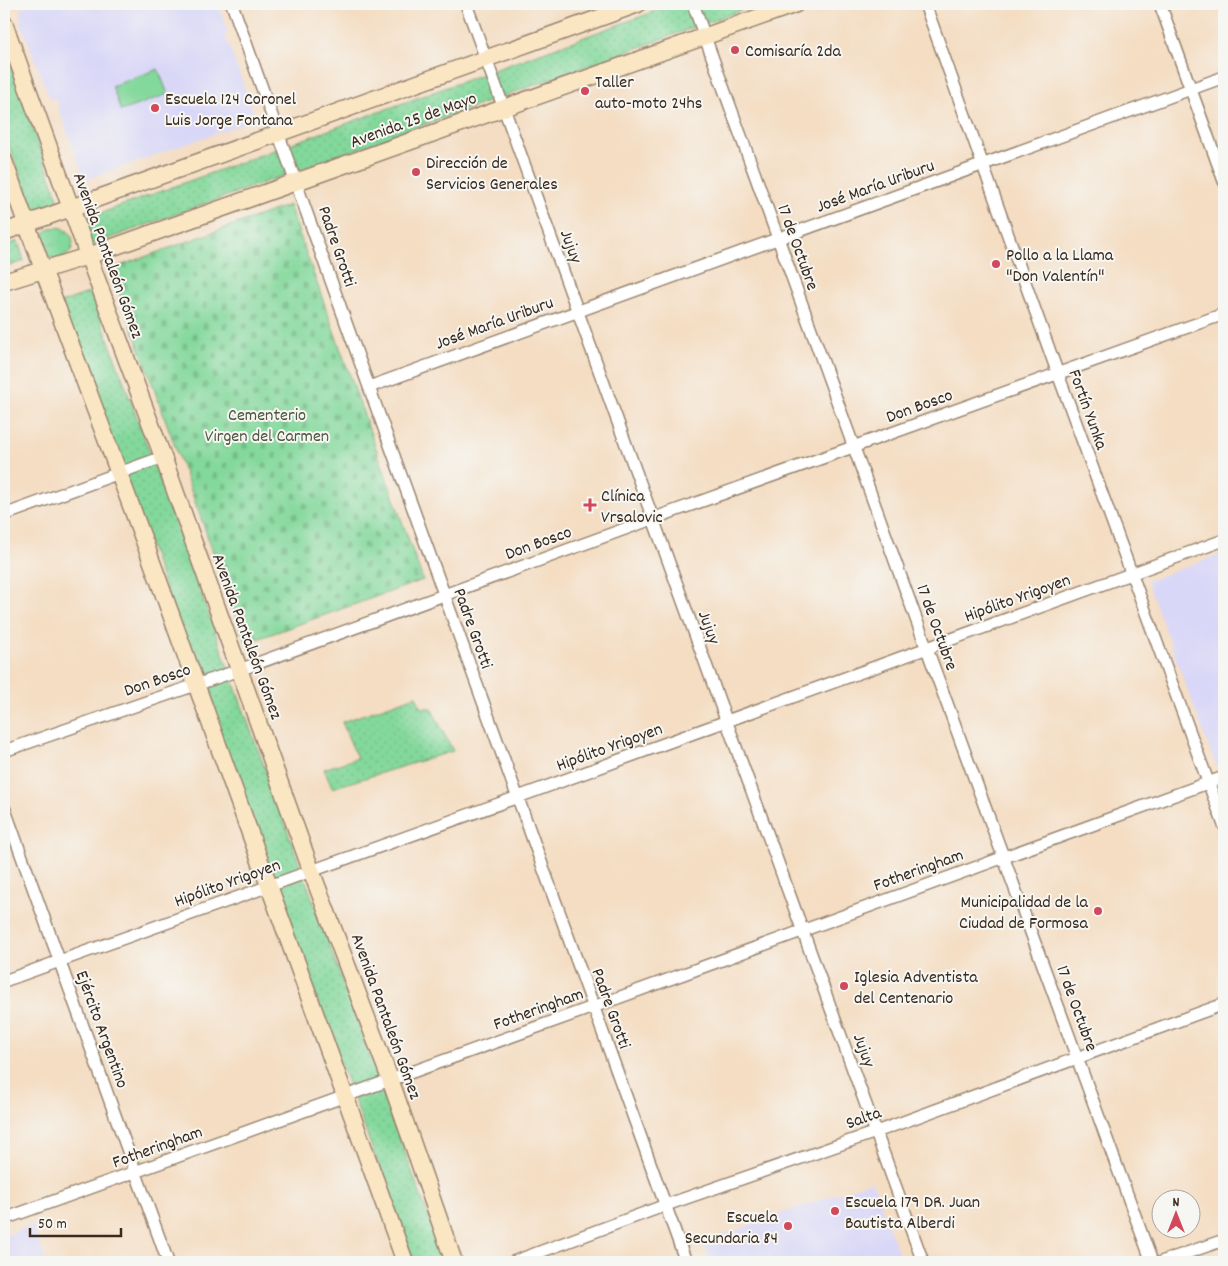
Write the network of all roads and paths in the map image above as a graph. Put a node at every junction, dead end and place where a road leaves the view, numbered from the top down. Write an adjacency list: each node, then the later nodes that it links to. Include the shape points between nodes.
1 (232, 4): 14 (street, Padre Grotti)
2 (466, 4): 10 (street, Jujuy)
3 (638, 4): 10 (main road, Avenida 25 de Mayo)
4 (693, 4): 9 (street, 17 de Octubre)
5 (796, 4): 9 (main road, Avenida 25 de Mayo)
6 (925, 4): 16 (street, Fortín Yunka)
7 (1160, 4): 12 (street)
8 (4, 23): 19 (main road, Avenida Pantaleón Gómez)
9 (705, 36): 13 (main road, Avenida 25 de Mayo); 22 (street, 17 de Octubre)
10 (486, 58): 13 (street, Jujuy); 14 (main road, Avenida 25 de Mayo)
11 (1224, 77): 12 (street, José María Uriburu)
12 (1191, 89): 16 (street, José María Uriburu); 18 (street)
13 (503, 108): 17 (main road, Avenida 25 de Mayo); 26 (street, Jujuy)
14 (279, 132): 17 (street, Padre Grotti); 19 (main road, Avenida 25 de Mayo)
15 (4, 161): 20 (main road)
16 (982, 164): 22 (street, José María Uriburu); 28 (street, Fortín Yunka)
17 (297, 181): 23 (main road, Avenida 25 de Mayo); 29 (street, Padre Grotti)
18 (1224, 181)
19 (71, 207): 20 (main road, Avenida 25 de Mayo); 23 (main road, Avenida Pantaleón Gómez)
20 (26, 223): 21 (main road, Avenida 25 de Mayo); 24 (main road)
21 (4, 232)
22 (778, 239): 26 (street, José María Uriburu); 30 (street, 17 de Octubre)
23 (88, 256): 24 (main road, Avenida 25 de Mayo); 31 (main road, Avenida Pantaleón Gómez)
24 (42, 269): 25 (main road, Avenida 25 de Mayo); 32 (main road)
25 (4, 282)
26 (577, 310): 29 (street, José María Uriburu); 34 (street, Jujuy)
27 (1224, 314): 28 (street, Don Bosco)
28 (1058, 374): 30 (street, Don Bosco); 36 (street, Fortín Yunka)
29 (368, 387): 37 (street, Padre Grotti)
30 (854, 447): 34 (street, Don Bosco); 38 (street, 17 de Octubre)
31 (163, 457): 32 (street); 39 (main road, Avenida Pantaleón Gómez)
32 (118, 473): 33 (street); 40 (main road)
33 (4, 515)
34 (652, 519): 37 (street, Don Bosco); 41 (street, Jujuy)
35 (1224, 540): 36 (street, Hipólito Yrigoyen)
36 (1132, 574): 38 (street, Hipólito Yrigoyen); 44 (street, Fortín Yunka)
37 (444, 595): 39 (street, Don Bosco); 45 (street, Padre Grotti)
38 (927, 649): 41 (street, Hipólito Yrigoyen); 48 (street, 17 de Octubre)
39 (239, 670): 40 (street, Don Bosco); 49 (main road, Avenida Pantaleón Gómez)
40 (196, 684): 42 (street, Don Bosco); 50 (main road)
41 (726, 722): 45 (street, Hipólito Yrigoyen); 51 (street, Jujuy)
42 (4, 751)
43 (1224, 777): 44 (street, Fotheringham)
44 (1209, 782): 47 (street, Fortín Yunka); 48 (street, Fotheringham)
45 (518, 797): 49 (street, Hipólito Yrigoyen); 55 (street, Padre Grotti)
46 (4, 807): 52 (street, Ejército Argentino)
47 (1224, 824)
48 (1004, 857): 51 (street, Fotheringham); 56 (street, 17 de Octubre)
49 (311, 870): 50 (street, Hipólito Yrigoyen); 57 (main road, Avenida Pantaleón Gómez)
50 (268, 886): 52 (street, Hipólito Yrigoyen); 58 (main road)
51 (802, 930): 55 (street, Fotheringham); 59 (street, Jujuy)
52 (60, 961): 53 (street, Hipólito Yrigoyen); 60 (street, Ejército Argentino)
53 (4, 981)
54 (1224, 1004): 56 (street, Salta)
55 (593, 1007): 57 (street, Fotheringham); 61 (street, Padre Grotti)
56 (1076, 1057): 59 (street, Salta); 70 (street, 17 de Octubre)
57 (390, 1080): 58 (street, Fotheringham); 66 (main road, Avenida Pantaleón Gómez)
58 (344, 1097): 60 (street, Fotheringham); 65 (main road)
59 (876, 1132): 61 (street, Salta); 69 (street, Jujuy)
60 (136, 1172): 62 (street, Fotheringham); 64 (street, Ejército Argentino)
61 (666, 1205): 67 (street, Salta); 68 (street, Padre Grotti)
62 (4, 1219)
63 (1224, 1240): 71 (street)
64 (168, 1262)
65 (406, 1262)
66 (454, 1262)
67 (513, 1262)
68 (686, 1262)
69 (923, 1262)
70 (1152, 1262)
71 (1161, 1262)

